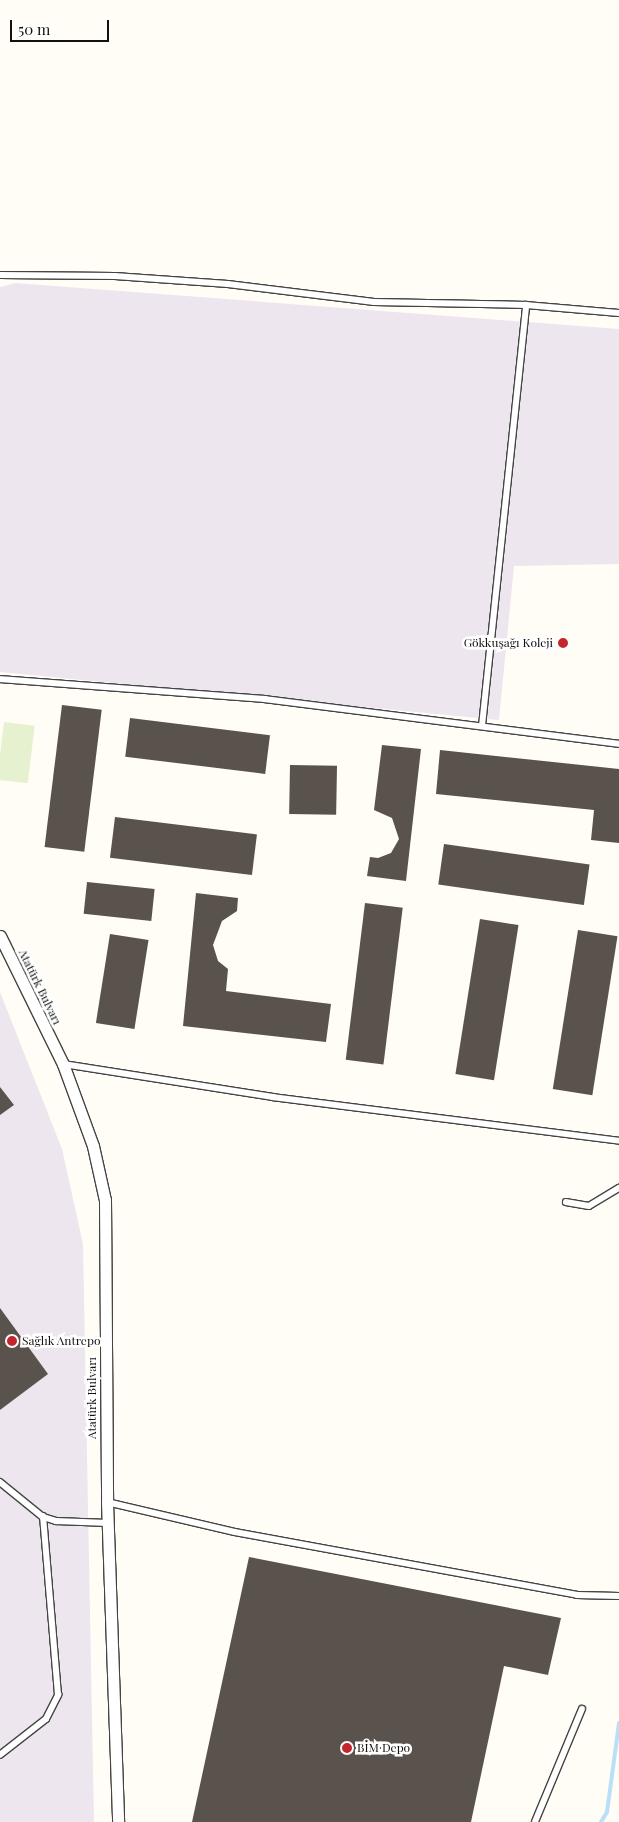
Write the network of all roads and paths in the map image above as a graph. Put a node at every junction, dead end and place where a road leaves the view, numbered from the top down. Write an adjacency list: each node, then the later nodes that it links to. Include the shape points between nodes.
1 (0, 275): 2 (lane, via 116,276 228,284 374,302)
2 (526, 305): 3 (lane); 5 (lane)
3 (619, 313)
4 (0, 679): 5 (lane, via 266,699)
5 (482, 726): 6 (lane)
6 (619, 744)
7 (0, 936): 8 (street, Atatürk Bulvarı)
8 (63, 1064): 9 (lane, via 273,1097); 13 (street, Atatürk Bulvarı, via 93,1146 105,1200)
9 (619, 1141)
10 (619, 1188): 11 (lane, via 589,1206)
11 (566, 1202)
12 (0, 1482): 14 (lane)
13 (107, 1502): 15 (street, Atatürk Bulvarı); 16 (lane, via 235,1532 567,1593)
14 (43, 1517): 15 (lane, via 56,1521); 18 (lane, via 58,1695 46,1719)
15 (108, 1524): 19 (street, Atatürk Bulvarı)
16 (619, 1596)
17 (582, 1709): 20 (lane)
18 (0, 1755)
19 (117, 1822)
20 (535, 1822)

